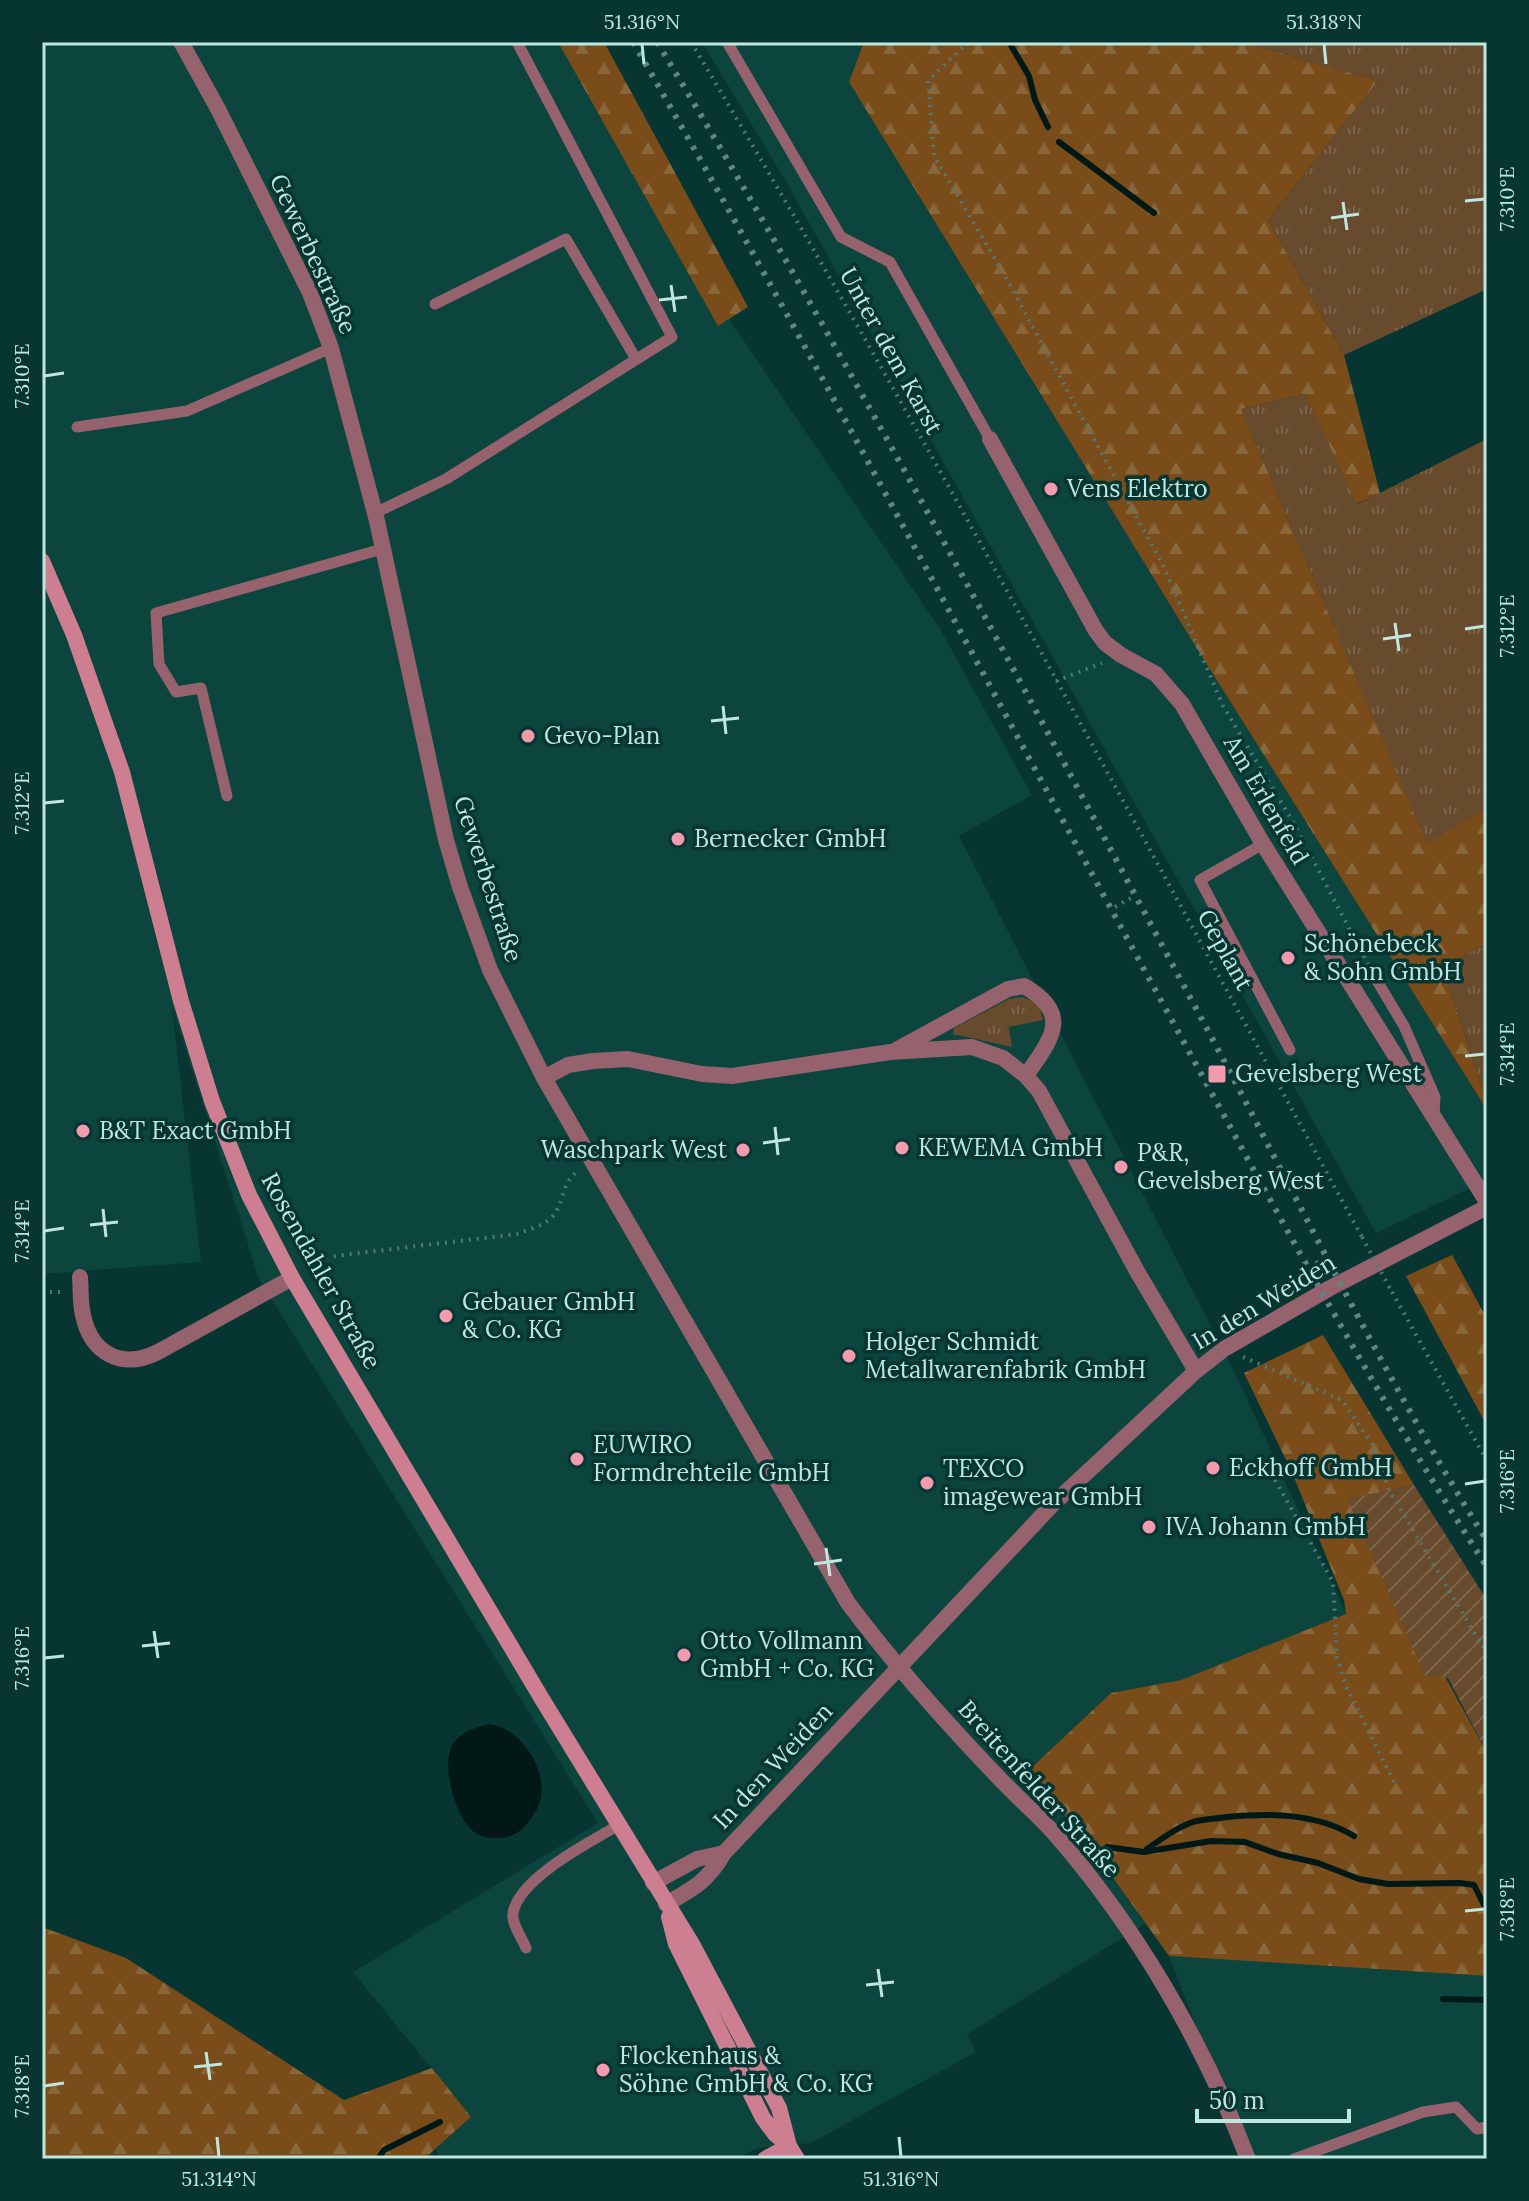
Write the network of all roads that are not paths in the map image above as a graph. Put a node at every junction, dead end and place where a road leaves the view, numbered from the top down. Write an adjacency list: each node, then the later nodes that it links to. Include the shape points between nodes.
1 (181, 42): 5 (street, Gewerbestraße, via 310,293)
2 (517, 42): 6 (lane, via 672,337)
3 (727, 42): 8 (lane, via 841,237 890,262)
4 (435, 304): 6 (lane, via 566,239)
5 (331, 348): 7 (lane, via 187,411); 9 (street, Gewerbestraße)
6 (636, 359): 9 (lane, via 446,479)
7 (77, 427)
8 (990, 439): 13 (street, Am Erlenfeld, via 1096,631 1121,655 1156,674 1182,704)
9 (375, 513): 10 (street, Gewerbestraße)
10 (382, 549): 12 (lane, via 156,613 159,664 176,692 201,688); 18 (street, Gewerbestraße, via 460,887 490,970)
11 (42, 561): 21 (main road, Rosendahler Straße, via 122,772 212,1101 249,1195)
12 (227, 796)
13 (1263, 844): 15 (lane, via 1200,880); 19 (street, Am Erlenfeld)
14 (1376, 979): 19 (lane, via 1404,1026 1435,1097)
15 (1290, 1050)
16 (890, 1052): 17 (street, via 972,1047 1003,1058); 17 (street, via 1008,989 1024,986 1042,997 1054,1023 1050,1040); 18 (street, via 732,1076 628,1059 593,1061 568,1065)
17 (1026, 1076): 23 (street)
18 (544, 1078): 24 (street, Gewerbestraße, via 848,1603)
19 (1434, 1116): 20 (street, Am Erlenfeld)
20 (1487, 1204): 23 (street, In den Weiden, via 1224,1349)
21 (288, 1270): 22 (street, via 158,1352 134,1361 115,1358 92,1337 83,1316); 25 (main road, Rosendahler Straße)
22 (80, 1277)
23 (1196, 1371): 24 (street, In den Weiden, via 1053,1504)
24 (897, 1669): 26 (street, In den Weiden); 33 (street, Breitenfelder Straße, via 1053,1832 1110,1903 1172,1999 1229,2109)
25 (619, 1825): 27 (main road, Rosendahler Straße); 29 (lane, via 557,1862 530,1886 513,1912)
26 (724, 1853): 27 (street, In den Weiden, via 697,1859); 28 (street, In den Weiden, via 699,1885)
27 (653, 1883): 28 (main road, Rosendahler Straße)
28 (666, 1904): 31 (main road, Rosendahler Straße, via 676,1944 756,2105)
29 (526, 1948)
30 (1487, 2127): 34 (lane, via 1477,2129 1456,2107 1423,2112)
31 (793, 2153): 32 (main road)
32 (765, 2159)
33 (1248, 2159)
34 (1294, 2159)

